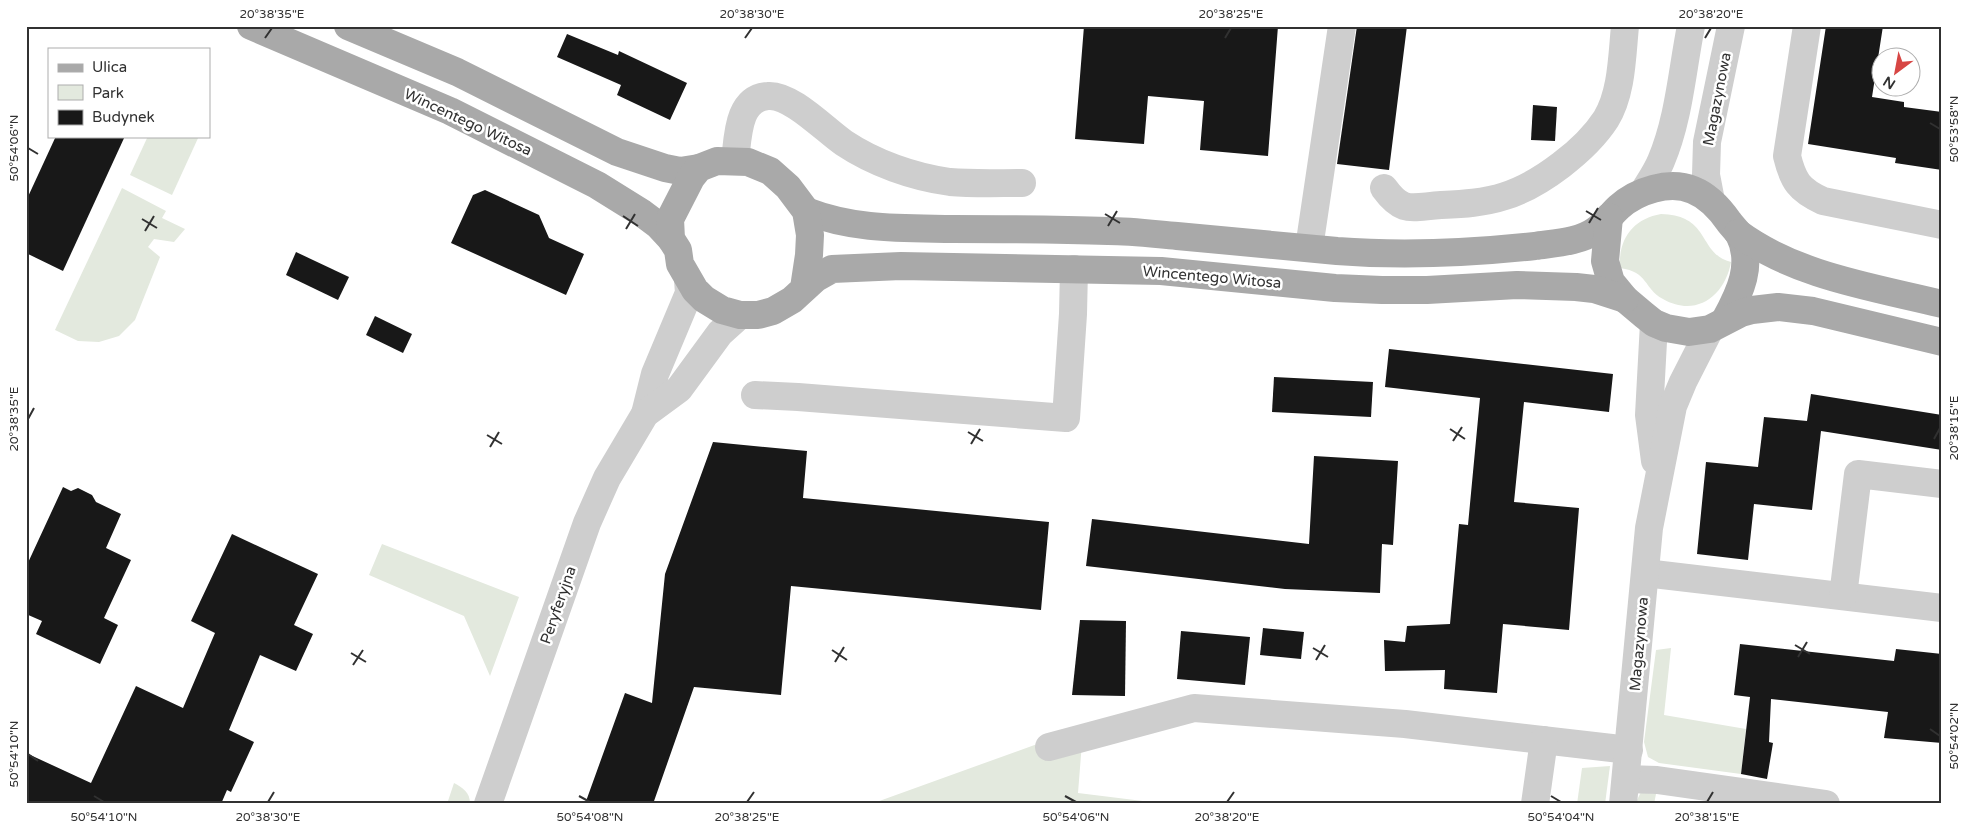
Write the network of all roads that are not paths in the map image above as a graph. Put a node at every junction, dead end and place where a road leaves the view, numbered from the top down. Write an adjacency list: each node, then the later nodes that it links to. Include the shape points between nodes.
1 (252, 26): 18 (main road, Wincentego Witosa, via 450,111 588,180 642,213)
2 (348, 26): 9 (main road, via 457,72 617,152 680,171)
3 (1342, 26): 19 (street)
4 (1625, 26): 11 (street, via 1616,95 1607,117 1595,135 1554,170 1506,196 1464,204 1407,207 1395,202)
5 (1691, 26): 12 (street, via 1670,134 1661,161)
6 (1731, 26): 13 (street, Magazynowa, via 1707,142 1706,175)
7 (1806, 26): 16 (street, via 1787,156 1798,185 1823,201)
8 (735, 161): 9 (main road, via 717,161); 10 (street, via 741,118 756,99 768,96 780,97 844,143 888,165 920,176 951,182); 14 (main road, via 770,171 788,187)
9 (699, 168): 18 (main road, via 670,219)
10 (1022, 183)
11 (1384, 188)
12 (1644, 191): 13 (main road, via 1679,187 1693,190); 15 (main road)
13 (1710, 201): 17 (main road)
14 (806, 211): 19 (main road, via 863,226 1110,231); 22 (main road, via 810,235)
15 (1609, 217): 19 (main road, via 1598,230 1581,238 1538,245 1408,253); 23 (main road, via 1605,261 1611,282)
16 (1942, 225)
17 (1738, 233): 24 (main road, via 1767,253 1831,276); 27 (main road, via 1746,264 1744,278 1737,299)
18 (671, 239): 21 (main road)
19 (1309, 248)
20 (1074, 269): 22 (main road, Wincentego Witosa, via 901,266 832,269); 23 (main road, Wincentego Witosa, via 1161,271 1382,290 1517,285 1576,287); 29 (street, via 1066,418)
21 (688, 280): 25 (main road, via 704,299 722,310); 30 (street, Peryferyjna, via 689,293 655,374)
22 (804, 288): 25 (main road, via 773,311)
23 (1625, 299): 26 (main road)
24 (1942, 304)
25 (740, 315): 30 (street, Peryferyjna, via 720,333 680,388)
26 (1654, 323): 27 (main road, via 1678,331); 32 (street, Magazynowa, via 1649,415)
27 (1718, 324): 28 (main road, via 1752,310 1795,308); 32 (street, Magazynowa, via 1676,397)
28 (1942, 342)
29 (755, 395)
30 (645, 414): 41 (street, Peryferyjna, via 607,478 587,523)
31 (1942, 484): 34 (street, via 1858,474)
32 (1658, 485): 33 (street, Magazynowa)
33 (1645, 573): 34 (street); 38 (street, Magazynowa)
34 (1843, 596): 35 (street)
35 (1942, 608)
36 (1544, 740): 37 (street, via 1405,724 1194,708); 38 (street); 42 (street)
37 (1049, 747)
38 (1629, 750): 39 (street, Magazynowa)
39 (1625, 791): 40 (street, via 1657,780)
40 (1697, 794): 43 (street)
41 (488, 804)
42 (1535, 804)
43 (1826, 804)

